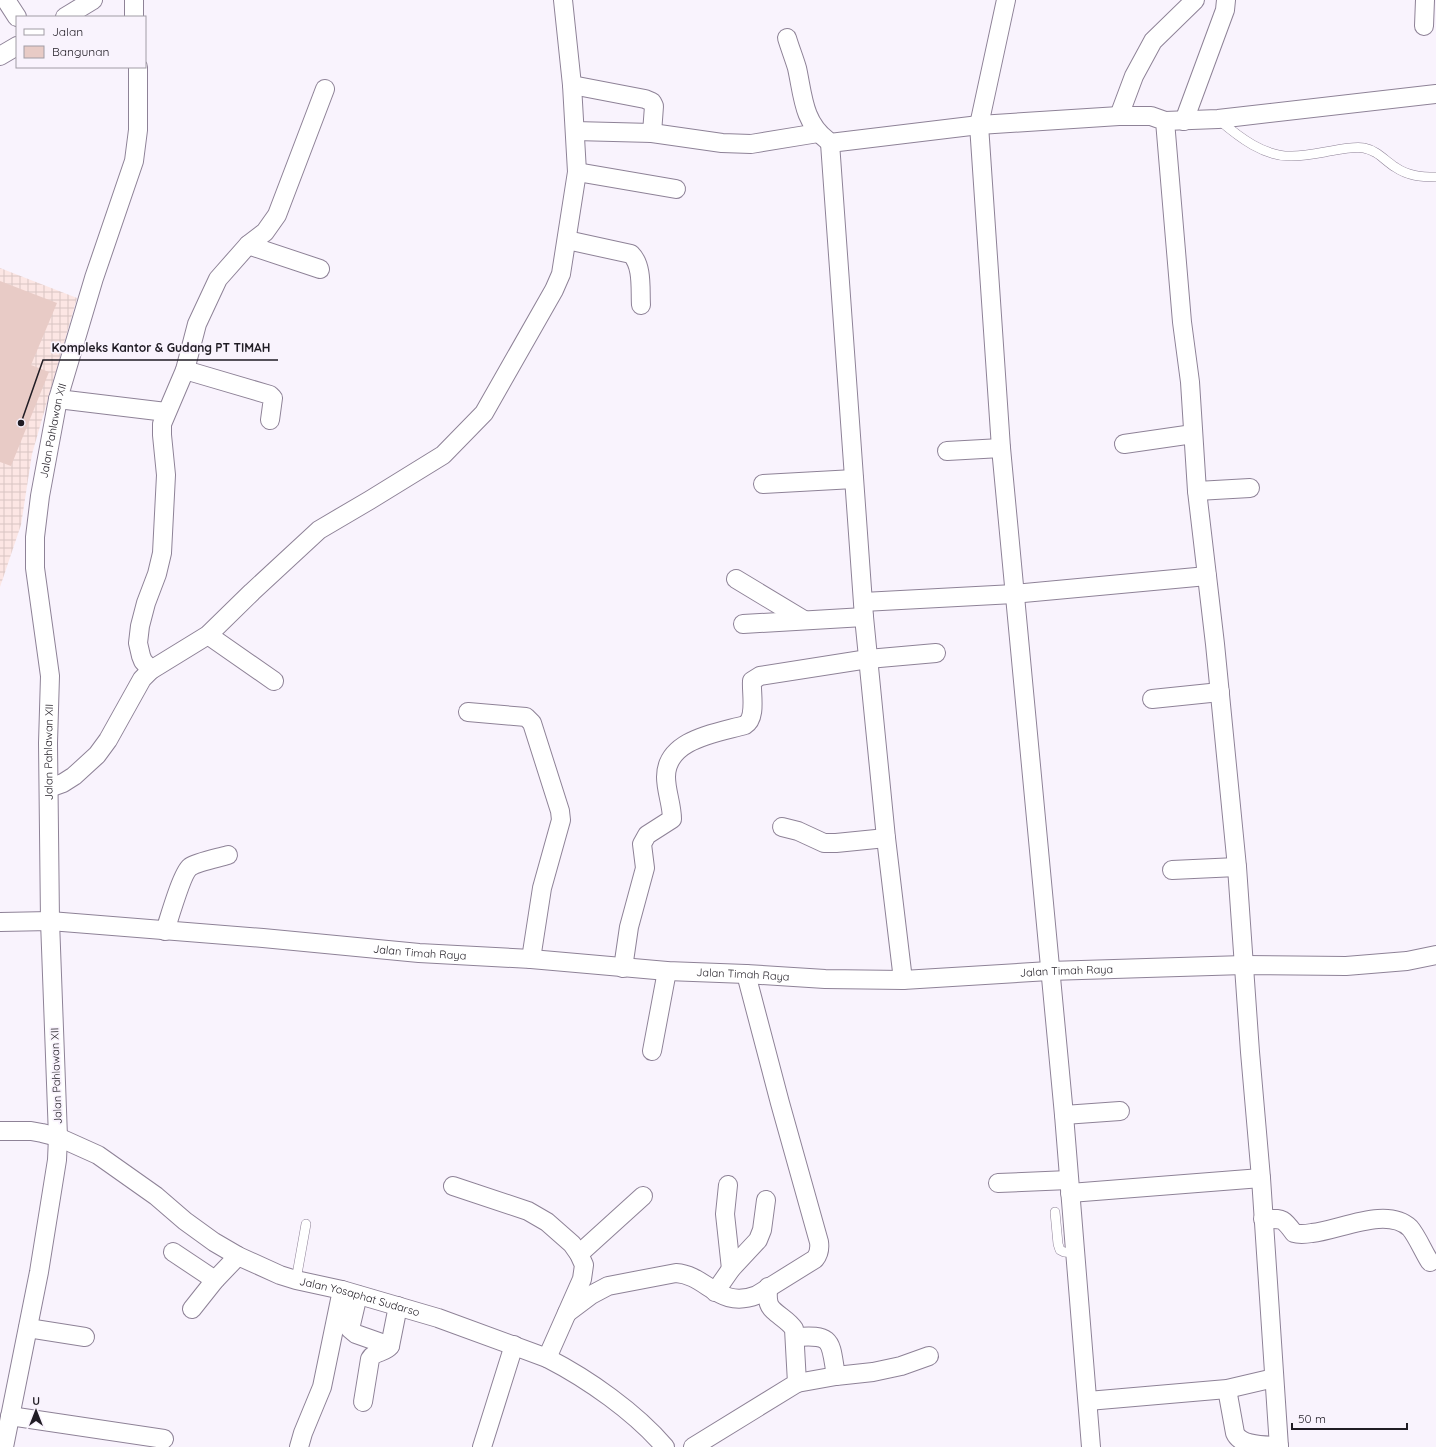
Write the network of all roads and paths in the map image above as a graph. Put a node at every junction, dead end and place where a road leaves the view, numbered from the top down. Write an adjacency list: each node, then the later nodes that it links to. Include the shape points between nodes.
1 (6, 0): 9 (street)
2 (92, 0): 10 (street)
3 (134, 0): 11 (street)
4 (563, 0): 17 (street)
5 (1006, 0): 24 (street)
6 (1195, 0): 20 (street, via 1153,41 1134,76)
7 (1226, 0): 23 (street, via 1225,10)
8 (1425, 0): 12 (street)
9 (16, 16)
10 (67, 16)
11 (134, 16)
12 (1424, 26)
13 (787, 38): 27 (street, via 806,113)
14 (16, 47): 15 (street)
15 (0, 56)
16 (138, 68): 36 (street, Jalan Pahlawan XII, via 138,130 134,161 92,285)
17 (572, 86): 25 (street); 26 (street, via 652,102)
18 (325, 89): 32 (street, via 277,216 265,232)
19 (1436, 94): 21 (street)
20 (1119, 116): 22 (street, via 1151,116); 24 (street)
21 (1218, 119): 23 (street); 29 (lane, via 1240,137 1275,154 1290,156 1363,148 1376,152 1404,172 1421,177)
22 (1165, 121): 23 (street); 39 (street)
23 (1184, 121)
24 (979, 125): 27 (street); 41 (street)
25 (575, 131): 26 (street); 28 (street)
26 (652, 133): 27 (street, via 722,143 751,144)
27 (824, 138): 43 (street)
28 (577, 172): 30 (street); 31 (street)
29 (1436, 177)
30 (676, 190)
31 (567, 240): 34 (street, via 631,254 637,260); 53 (street, via 561,274 554,290 484,414 443,454 319,530)
32 (248, 245): 33 (street); 35 (street, via 218,279 198,324)
33 (320, 270)
34 (641, 305)
35 (185, 370): 37 (street); 38 (street, via 270,395 273,398)
36 (58, 399): 37 (street); 61 (street, Jalan Pahlawan XII, via 35,537 36,575 50,676)
37 (166, 412): 56 (street, via 162,424 166,475 162,553 146,603 139,637 140,656)
38 (270, 420)
39 (1193, 434): 40 (street); 46 (street)
40 (1124, 444)
41 (1001, 448): 42 (street); 49 (street)
42 (947, 451)
43 (854, 479): 44 (street); 50 (street)
44 (763, 484)
45 (1250, 488): 46 (street)
46 (1196, 491): 47 (street)
47 (1207, 576): 49 (street); 58 (street)
48 (736, 579): 51 (street)
49 (1014, 594): 50 (street); 75 (street)
50 (864, 610): 51 (street); 55 (street)
51 (804, 620): 52 (street)
52 (743, 624)
53 (208, 635): 56 (street); 57 (street)
54 (936, 653): 55 (street)
55 (868, 659): 63 (street); 73 (street, via 756,678 752,681 752,714 749,723 698,738 677,750 668,764 666,777 672,820 647,835 642,844 645,868 628,927)
56 (151, 670): 61 (street, via 142,679 97,756 74,776)
57 (274, 681)
58 (1220, 692): 59 (street); 65 (street)
59 (1152, 699)
60 (468, 712): 71 (street, via 529,719 560,811 561,820 542,888)
61 (49, 788): 67 (street, Jalan Pahlawan XII)
62 (782, 827): 63 (street, via 824,843)
63 (886, 838): 77 (street)
64 (228, 855): 69 (street, via 196,864 188,869)
65 (1236, 867): 66 (street); 72 (street)
66 (1172, 870)
67 (50, 921): 68 (street, Jalan Timah Raya); 69 (street, Jalan Timah Raya); 82 (street, Jalan Pahlawan XII)
68 (0, 922)
69 (165, 931): 71 (street, Jalan Timah Raya, via 419,953)
70 (1436, 956): 72 (street, Jalan Timah Raya, via 1346,966)
71 (531, 959): 73 (street, Jalan Timah Raya)
72 (1244, 966): 75 (street, Jalan Timah Raya); 83 (street)
73 (623, 968): 74 (street, Jalan Timah Raya)
74 (667, 971): 76 (street, Jalan Timah Raya); 78 (street)
75 (1049, 971): 77 (street, Jalan Timah Raya); 80 (street)
76 (746, 974): 77 (street, Jalan Timah Raya); 101 (street, via 820,1247 815,1259)
77 (903, 980)
78 (652, 1051)
79 (1120, 1111): 80 (street)
80 (1064, 1115): 87 (street)
81 (0, 1131): 82 (street, Jalan Yosaphat Sudarso, via 31,1131)
82 (58, 1137): 96 (street, Jalan Yosaphat Sudarso, via 98,1155 214,1242); 107 (street, Jalan Pahlawan XII, via 48,1225)
83 (1261, 1178): 87 (street); 91 (street)
84 (998, 1183): 87 (street)
85 (728, 1185): 98 (street, via 725,1214)
86 (453, 1186): 95 (street, via 528,1211 547,1222 572,1244)
87 (1070, 1187): 94 (street)
88 (643, 1196): 95 (street)
89 (766, 1200): 98 (street, via 761,1235)
90 (1055, 1212): 94 (lane, via 1060,1250)
91 (1263, 1219): 97 (street, via 1283,1220 1294,1233 1299,1234 1324,1232 1370,1219 1394,1220 1411,1229); 115 (street)
92 (306, 1224): 100 (lane)
93 (173, 1252): 99 (street)
94 (1076, 1253): 118 (street)
95 (579, 1254): 106 (street, via 583,1263 583,1273)
96 (238, 1256): 99 (street); 100 (street, Jalan Yosaphat Sudarso)
97 (1430, 1262)
98 (731, 1269): 103 (street)
99 (215, 1280): 105 (street)
100 (296, 1280): 102 (street, Jalan Yosaphat Sudarso)
101 (768, 1287): 103 (street, via 757,1295 743,1299); 109 (street, via 768,1304 793,1326)
102 (350, 1292): 104 (street, Jalan Yosaphat Sudarso); 111 (street, via 350,1329 356,1334); 124 (street, via 322,1386)
103 (715, 1292): 106 (street, via 686,1275 676,1273 608,1286)
104 (398, 1306): 110 (street, Jalan Yosaphat Sudarso); 111 (street)
105 (192, 1309)
106 (567, 1313): 113 (street)
107 (28, 1328): 108 (street); 120 (street, Jalan Pahlawan XII)
108 (85, 1337)
109 (796, 1337): 114 (street, via 826,1339 832,1351); 116 (street)
110 (514, 1345): 113 (street, Jalan Yosaphat Sudarso); 125 (street)
111 (390, 1346): 119 (street, via 371,1357)
112 (929, 1356): 114 (street, via 901,1366)
113 (547, 1358): 126 (street, Jalan Yosaphat Sudarso, via 607,1395)
114 (836, 1376): 116 (street)
115 (1274, 1378): 117 (street); 122 (street)
116 (797, 1383): 127 (street)
117 (1226, 1389): 118 (street); 122 (street, via 1238,1439 1248,1443)
118 (1088, 1401): 128 (street)
119 (363, 1402)
120 (10, 1416): 121 (street); 123 (street, Jalan Pahlawan XII)
121 (164, 1439)
122 (1279, 1446)
123 (4, 1447)
124 (299, 1447)
125 (482, 1447)
126 (665, 1447)
127 (693, 1447)
128 (1091, 1447)

